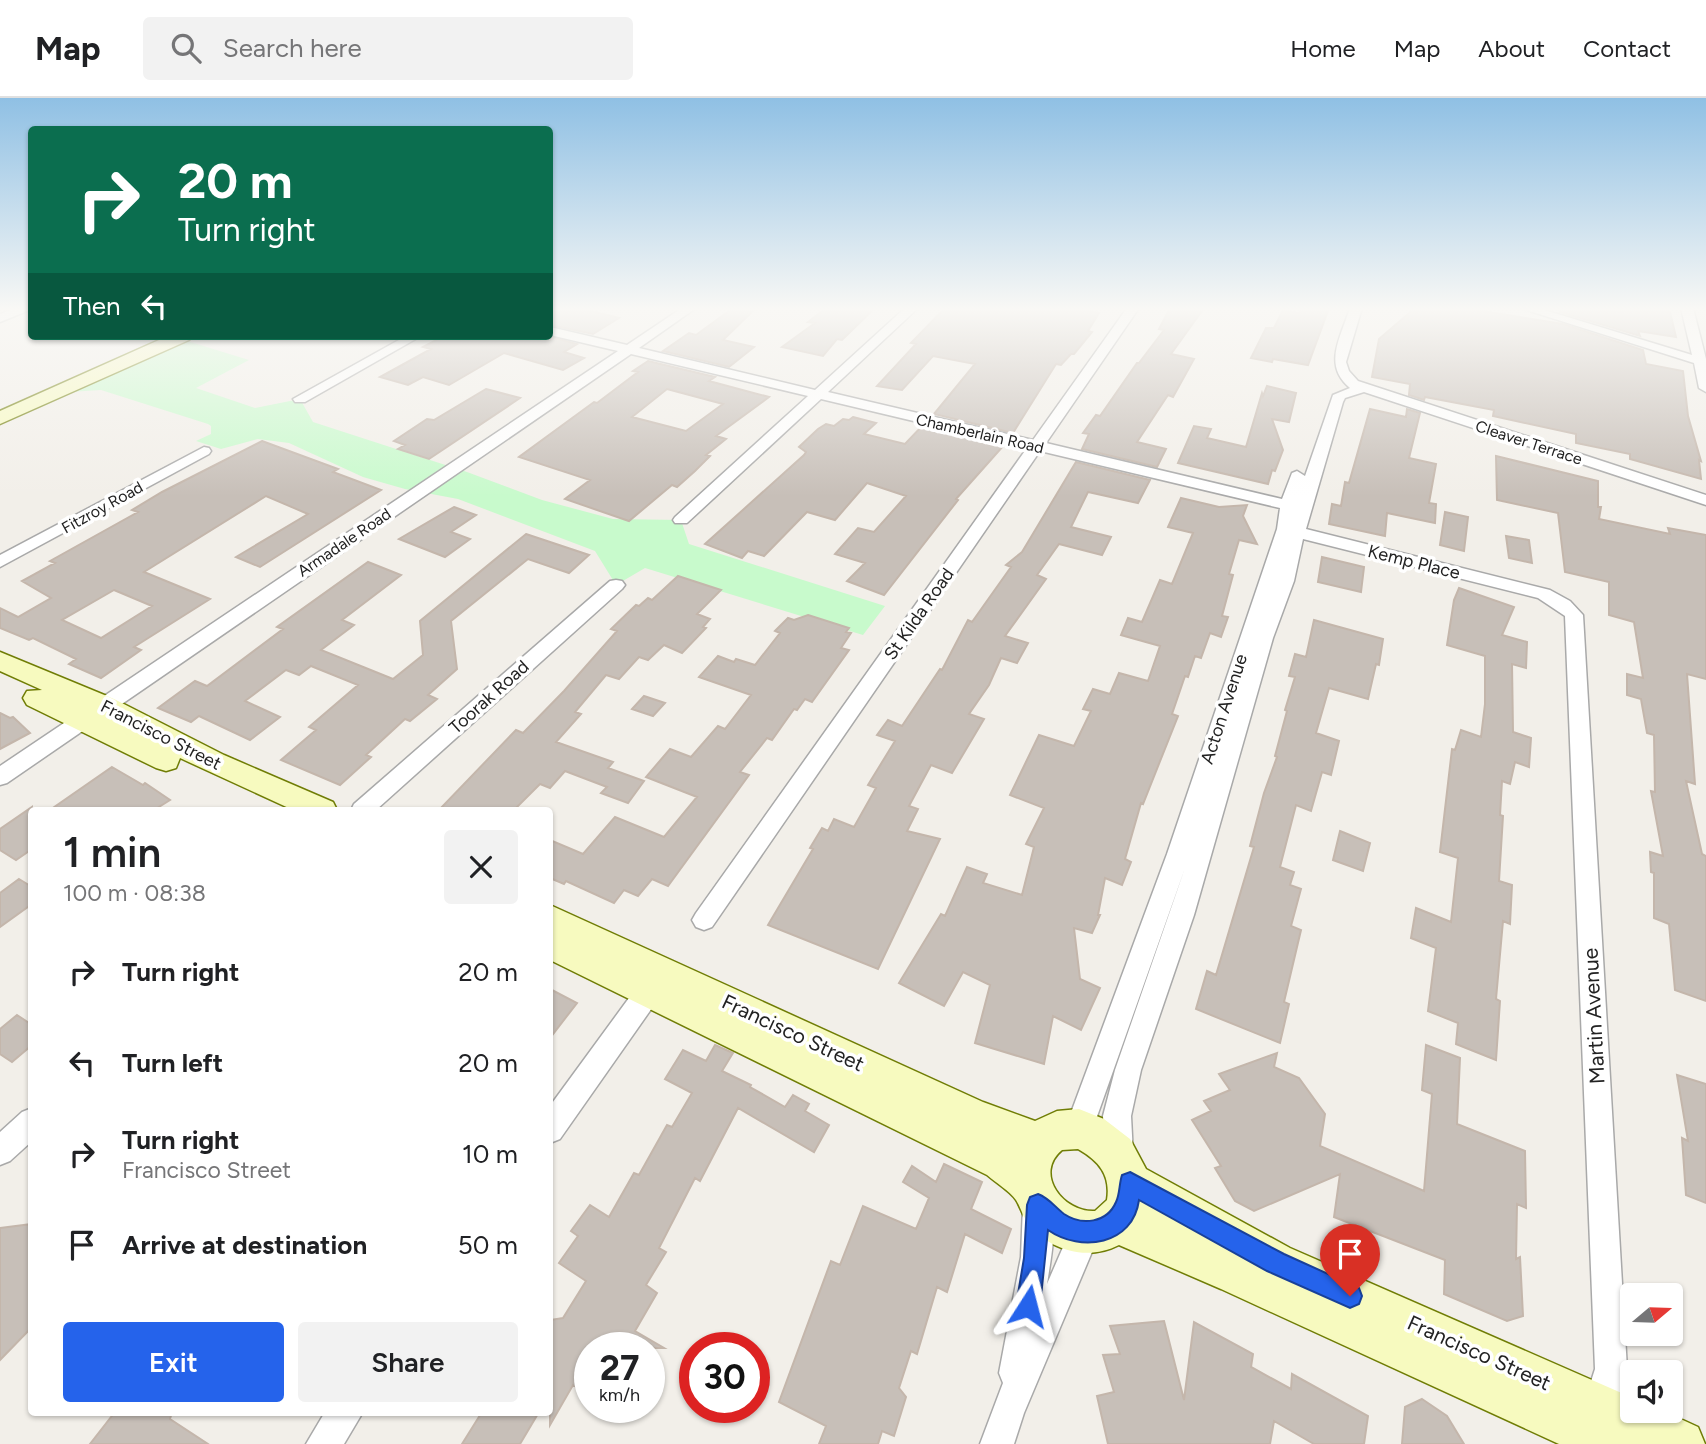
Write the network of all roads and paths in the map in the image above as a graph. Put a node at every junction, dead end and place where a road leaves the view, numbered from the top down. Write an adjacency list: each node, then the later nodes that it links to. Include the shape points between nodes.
1 (105, 371): 11 (street)
2 (351, 371): 10 (street)
3 (598, 371): 23 (street, Armadale Road)
4 (713, 371): 9 (street, Chamberlain Road)
5 (844, 371): 9 (street)
6 (1089, 371): 12 (street, St Kilda Road)
7 (1343, 371): 8 (street)
8 (1358, 386): 14 (street, Cleaver Terrace); 15 (street, Acton Avenue, via 1338,386 1326,392); 17 (street, Acton Avenue, via 1336,402)
9 (818, 395): 12 (street, Chamberlain Road); 16 (street)
10 (300, 399)
11 (0, 418)
12 (1036, 446): 15 (street, Chamberlain Road); 28 (street, St Kilda Road)
13 (204, 451): 18 (street, Fitzroy Road)
14 (1706, 500)
15 (1288, 505): 17 (street, Acton Avenue)
16 (681, 520)
17 (1291, 531): 20 (street, Kemp Place); 34 (street, Acton Avenue); 38 (street, Acton Avenue, via 1285,581 1182,915 1128,1070 1117,1116)
18 (0, 562)
19 (616, 584): 27 (street, Toorak Road)
20 (1544, 594): 41 (street, Martin Avenue, via 1574,615 1611,1369)
21 (0, 661): 23 (street, Francisco Street)
22 (0, 680): 23 (street, Francisco Street)
23 (94, 713): 24 (street, Armadale Road); 25 (street, Francisco Street); 26 (street, Francisco Street)
24 (0, 777)
25 (265, 807)
26 (315, 807)
27 (365, 807)
28 (704, 920)
29 (553, 921): 31 (street, Francisco Street)
30 (553, 945): 31 (street, Francisco Street)
31 (655, 982): 32 (street); 35 (street, Francisco Street); 37 (street, Francisco Street, via 1001,1161)
32 (553, 1125)
33 (28, 1126): 36 (street)
34 (1079, 1129): 35 (street, via 1057,1131); 38 (street, via 1101,1138)
35 (1039, 1142): 37 (street, via 1030,1161)
36 (0, 1151)
37 (1034, 1194): 38 (street, via 1059,1224); 40 (street, Acton Avenue, via 1035,1258)
38 (1112, 1198): 40 (street, Acton Avenue); 41 (street, Francisco Street, via 1250,1279)
39 (343, 1416): 42 (street)
40 (1002, 1428)
41 (1593, 1430): 43 (street, Francisco Street)
42 (323, 1444)
43 (1681, 1444)

